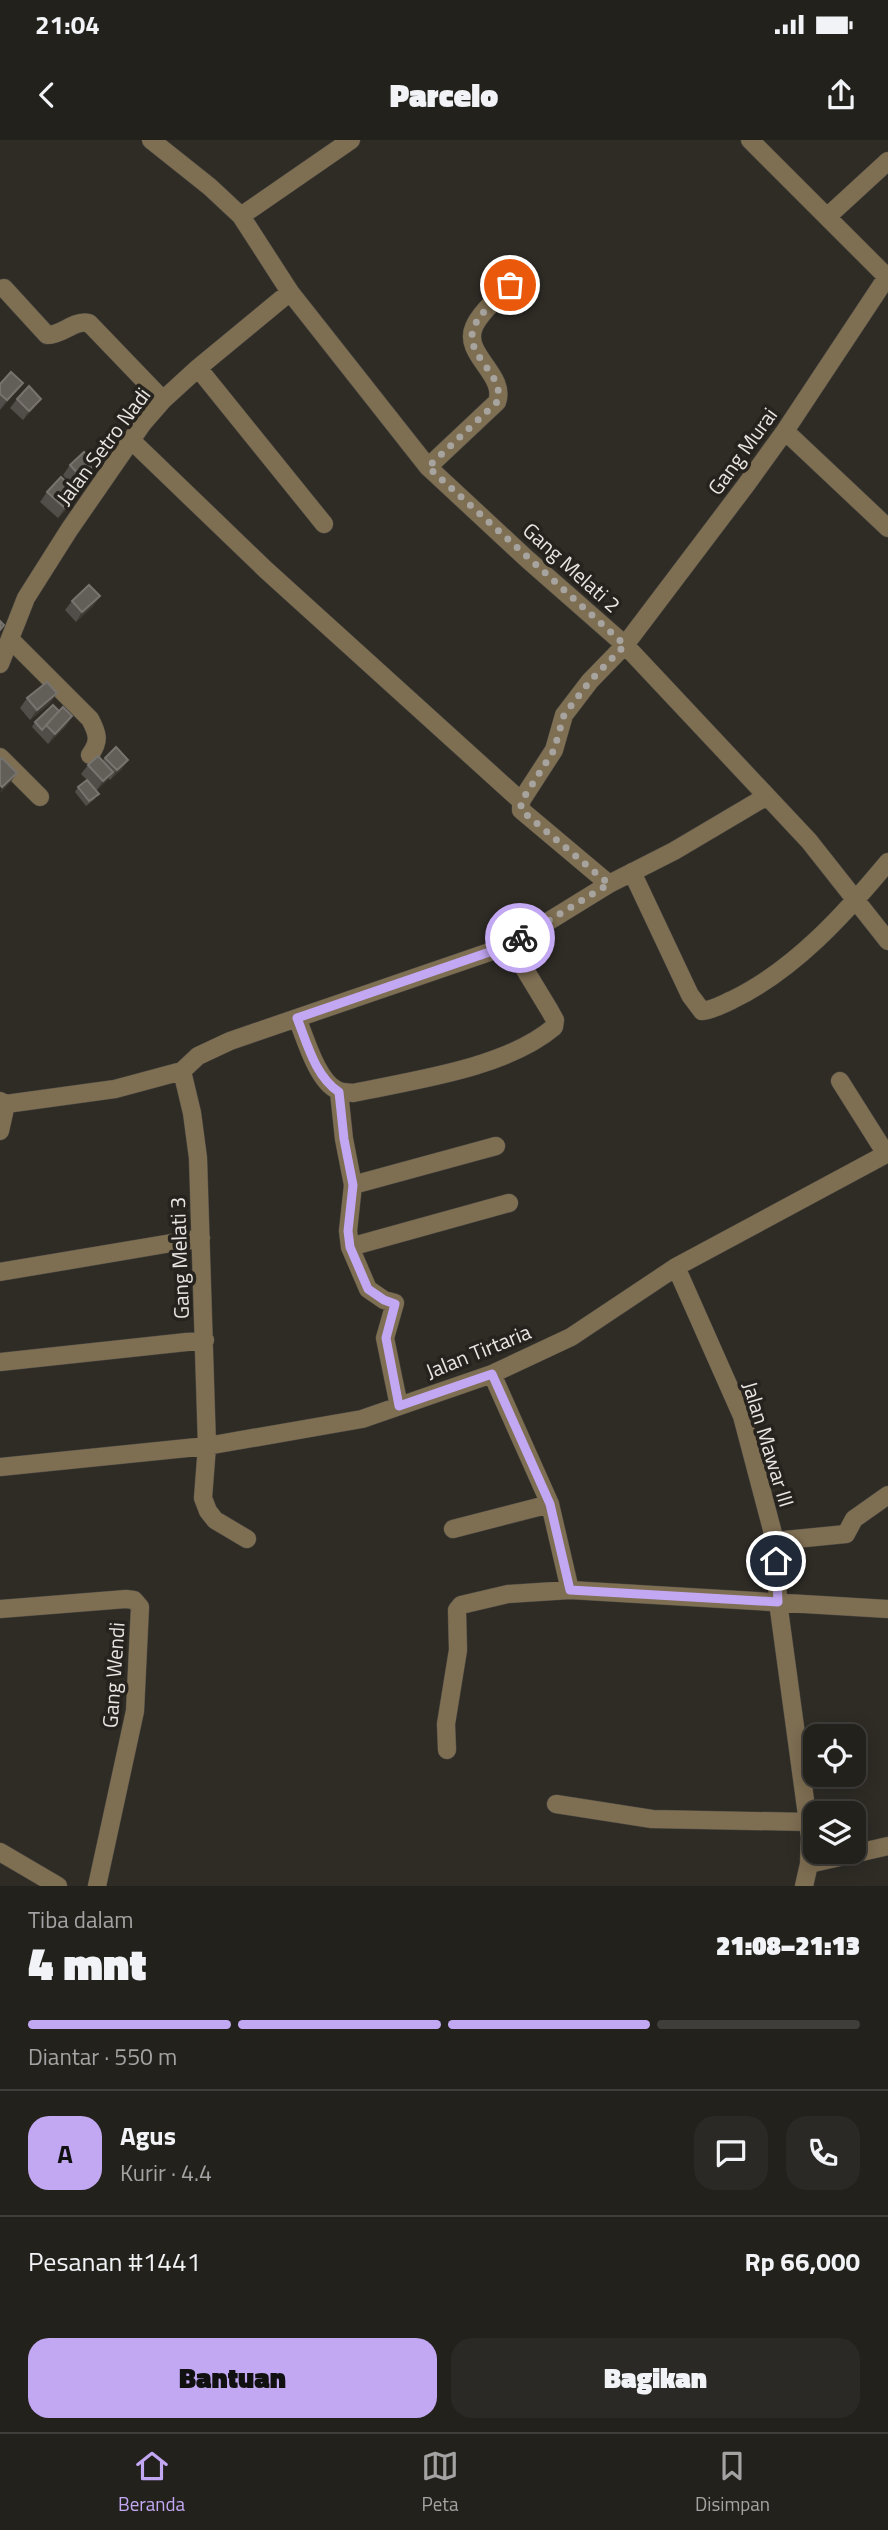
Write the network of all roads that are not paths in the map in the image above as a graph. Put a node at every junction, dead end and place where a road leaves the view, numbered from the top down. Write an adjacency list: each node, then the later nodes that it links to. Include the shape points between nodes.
1 (151, 140): 5 (street, Gang Melati 2)
2 (351, 140): 5 (street)
3 (750, 140): 6 (street)
4 (888, 161): 6 (street)
5 (241, 216): 10 (street, Gang Melati 2)
6 (827, 217): 7 (street)
7 (888, 278): 13 (street, Gang Murai)
8 (510, 285): 15 (street, via 474,325 471,336 498,386 497,402)
9 (4, 288): 12 (street, via 47,335 57,335 79,321 89,323)
10 (290, 292): 11 (street, Jalan Setro Nadi); 15 (street, Gang Melati 2)
11 (198, 368): 12 (street, Jalan Setro Nadi); 16 (street)
12 (163, 400): 14 (street, Jalan Setro Nadi)
13 (785, 431): 17 (street); 19 (street, Gang Murai)
14 (131, 440): 18 (street, Jalan Setro Nadi, via 26,598); 25 (street)
15 (428, 467): 19 (street, Gang Melati 2)
16 (324, 524)
17 (888, 528)
18 (11, 640): 20 (street, Jalan Setro Nadi); 21 (street, via 90,719 99,736)
19 (625, 645): 23 (street, Gang Melati 2); 25 (street, Gang Murai, via 564,715 554,750)
20 (0, 664)
21 (90, 755)
22 (0, 757): 24 (street)
23 (767, 796): 27 (street); 29 (street, Gang Melati 2)
24 (40, 797)
25 (521, 802): 28 (street, via 521,810)
26 (888, 862): 29 (street)
27 (632, 873): 28 (street); 29 (street, via 702,1011 748,992 782,969)
28 (609, 884): 31 (street)
29 (856, 901): 30 (street, Gang Melati 2)
30 (888, 941)
31 (510, 945): 32 (street); 35 (street, via 555,1020 543,1037 475,1066 353,1093)
32 (297, 1018): 33 (street, via 198,1056); 35 (street, via 319,1072)
33 (182, 1070): 36 (street, via 115,1089); 42 (street, Gang Melati 3, via 196,1147)
34 (840, 1081): 39 (street, Jalan Tirtaria)
35 (339, 1092): 40 (street)
36 (3, 1103): 37 (street)
37 (0, 1131)
38 (496, 1146): 40 (street)
39 (887, 1153): 44 (street, Jalan Tirtaria)
40 (353, 1185): 43 (street)
41 (509, 1203): 43 (street)
42 (201, 1238): 45 (street); 46 (street, Gang Melati 3)
43 (350, 1247): 49 (street, via 368,1289 395,1304 386,1338)
44 (676, 1267): 48 (street, Jalan Tirtaria, via 571,1337); 56 (street, Jalan Mawar III, via 742,1416)
45 (0, 1272)
46 (205, 1340): 47 (street); 50 (street, Gang Melati 3)
47 (0, 1362)
48 (492, 1374): 49 (street, Jalan Tirtaria); 53 (street)
49 (399, 1406): 50 (street, Jalan Tirtaria, via 362,1419)
50 (207, 1446): 51 (street, Jalan Tirtaria); 55 (street, Gang Melati 3, via 206,1509 215,1520)
51 (0, 1467)
52 (888, 1495): 56 (street, via 854,1519 846,1534)
53 (550, 1504): 54 (street); 57 (street)
54 (453, 1529)
55 (247, 1539)
56 (775, 1541): 58 (street, Jalan Mawar III)
57 (570, 1590): 58 (street); 61 (street, via 508,1594 461,1605 457,1610 458,1650 446,1724)
58 (778, 1602): 60 (street); 62 (street, Jalan Mawar III)
59 (0, 1609): 70 (street, Gang Wendi, via 126,1599 140,1607 135,1711)
60 (888, 1609)
61 (447, 1750)
62 (805, 1801)
63 (556, 1804): 64 (street, via 664,1819)
64 (803, 1822)
65 (888, 1846): 66 (street)
66 (866, 1851)
67 (0, 1852): 69 (street)
68 (809, 1864): 71 (street, Jalan Mawar III)
69 (58, 1886)
70 (97, 1886)
71 (804, 1886)

